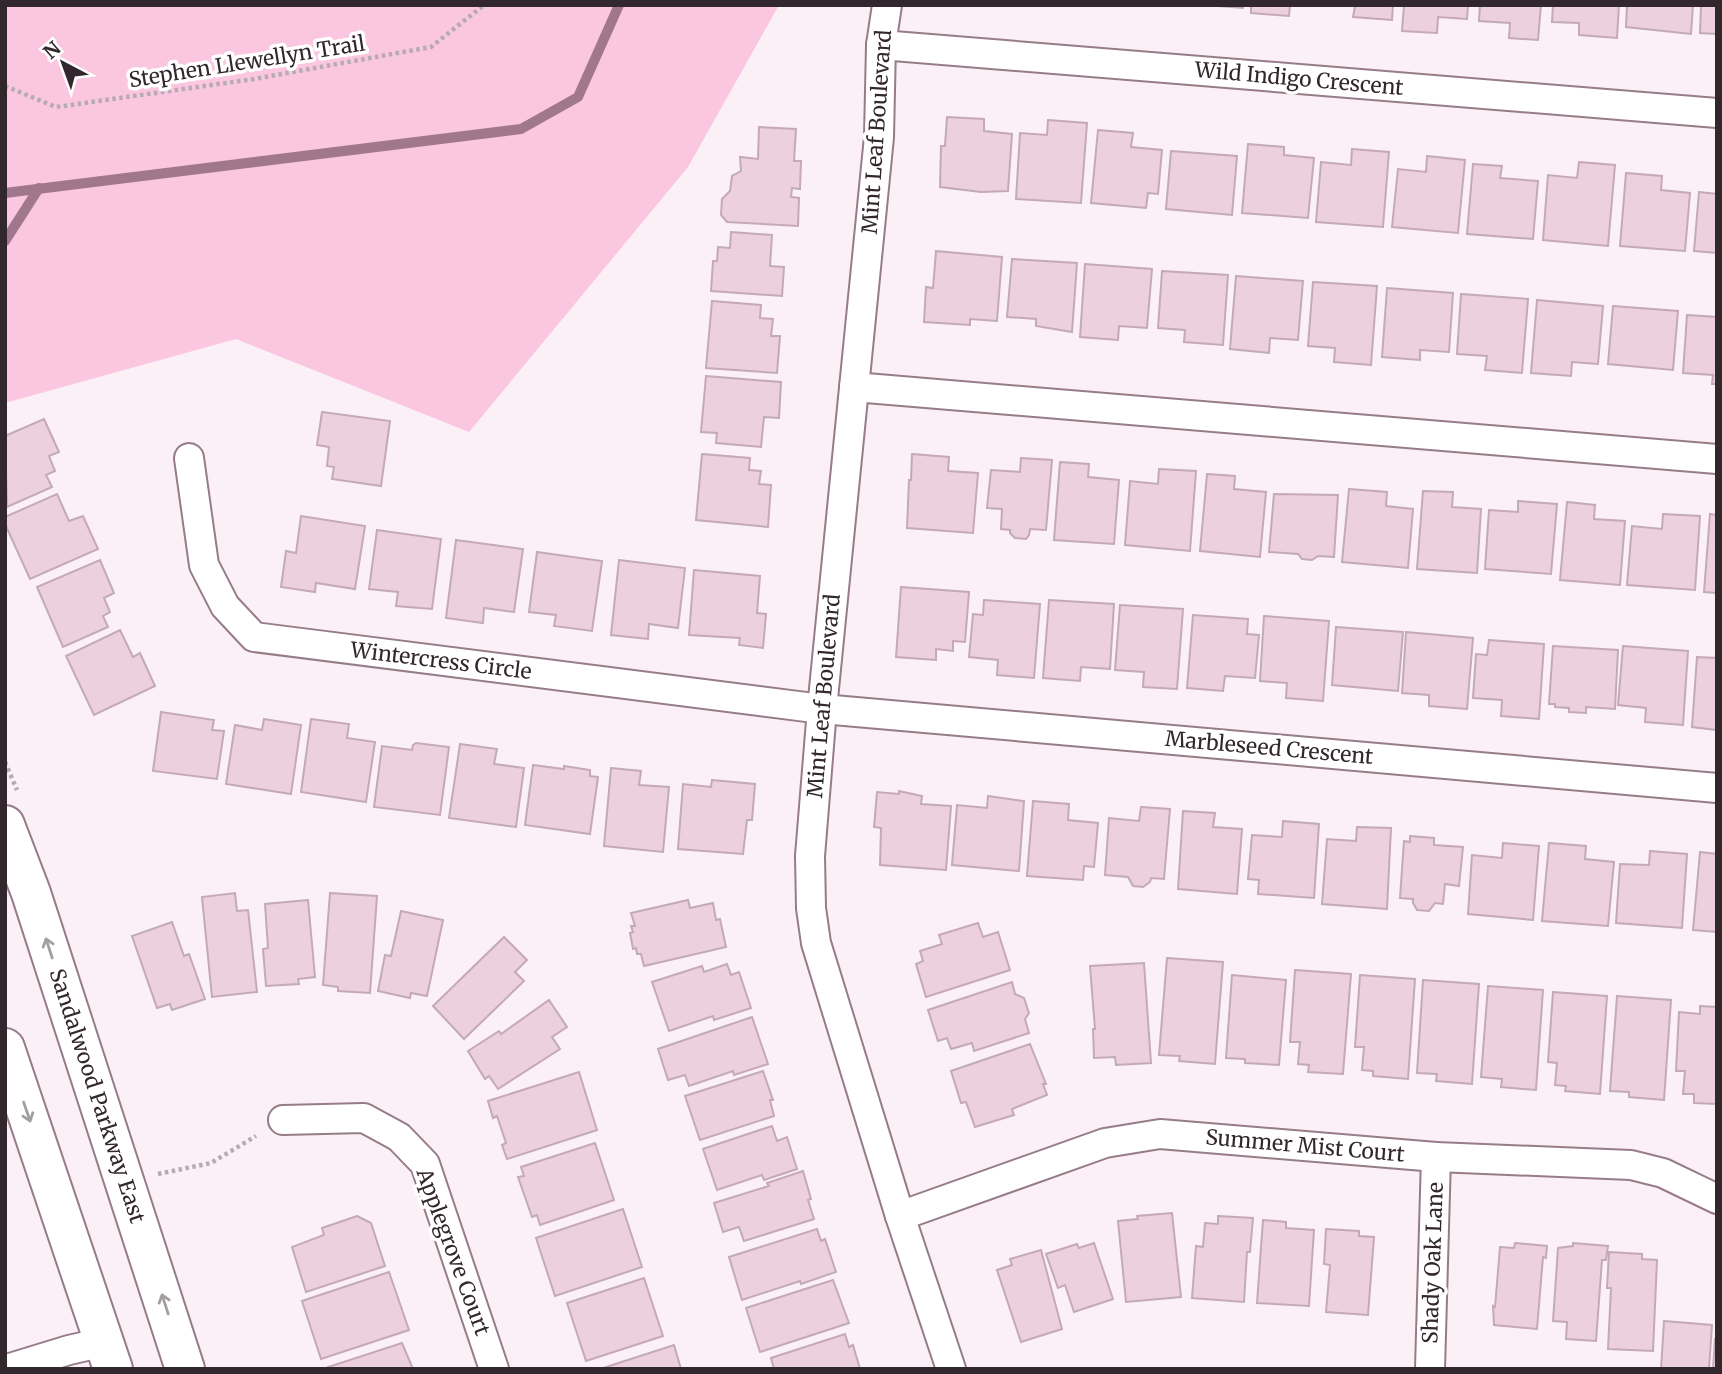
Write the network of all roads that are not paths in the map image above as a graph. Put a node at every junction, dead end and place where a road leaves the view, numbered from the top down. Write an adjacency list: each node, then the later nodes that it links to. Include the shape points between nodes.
1 (887, 5): 2 (street, Mint Leaf Boulevard)
2 (881, 45): 3 (street, Wild Indigo Crescent); 4 (street, Mint Leaf Boulevard, via 879,137)
3 (1717, 113)
4 (854, 387): 6 (street); 7 (street, Mint Leaf Boulevard)
5 (189, 458): 7 (street, Wintercress Circle, via 204,565 225,606 254,637)
6 (1717, 459)
7 (822, 709): 8 (street, Marbleseed Crescent); 14 (street, Mint Leaf Boulevard, via 810,856 816,943)
8 (1717, 788)
9 (5, 825): 17 (main road, Sandalwood Parkway East, one-way to 9)
10 (5, 1048): 15 (main road, one-way to 15)
11 (283, 1120): 18 (street, Applegrove Court, via 364,1118 399,1137 425,1164)
12 (1436, 1157): 13 (street, Summer Mist Court, via 1631,1165 1663,1173); 14 (street, Summer Mist Court, via 1160,1134 1105,1143); 20 (street, Shady Oak Lane)
13 (1717, 1199)
14 (900, 1216): 19 (street, Mint Leaf Boulevard)
15 (109, 1355): 16 (street)
16 (6, 1369)
17 (186, 1369)
18 (494, 1369)
19 (951, 1369)
20 (1430, 1369)

